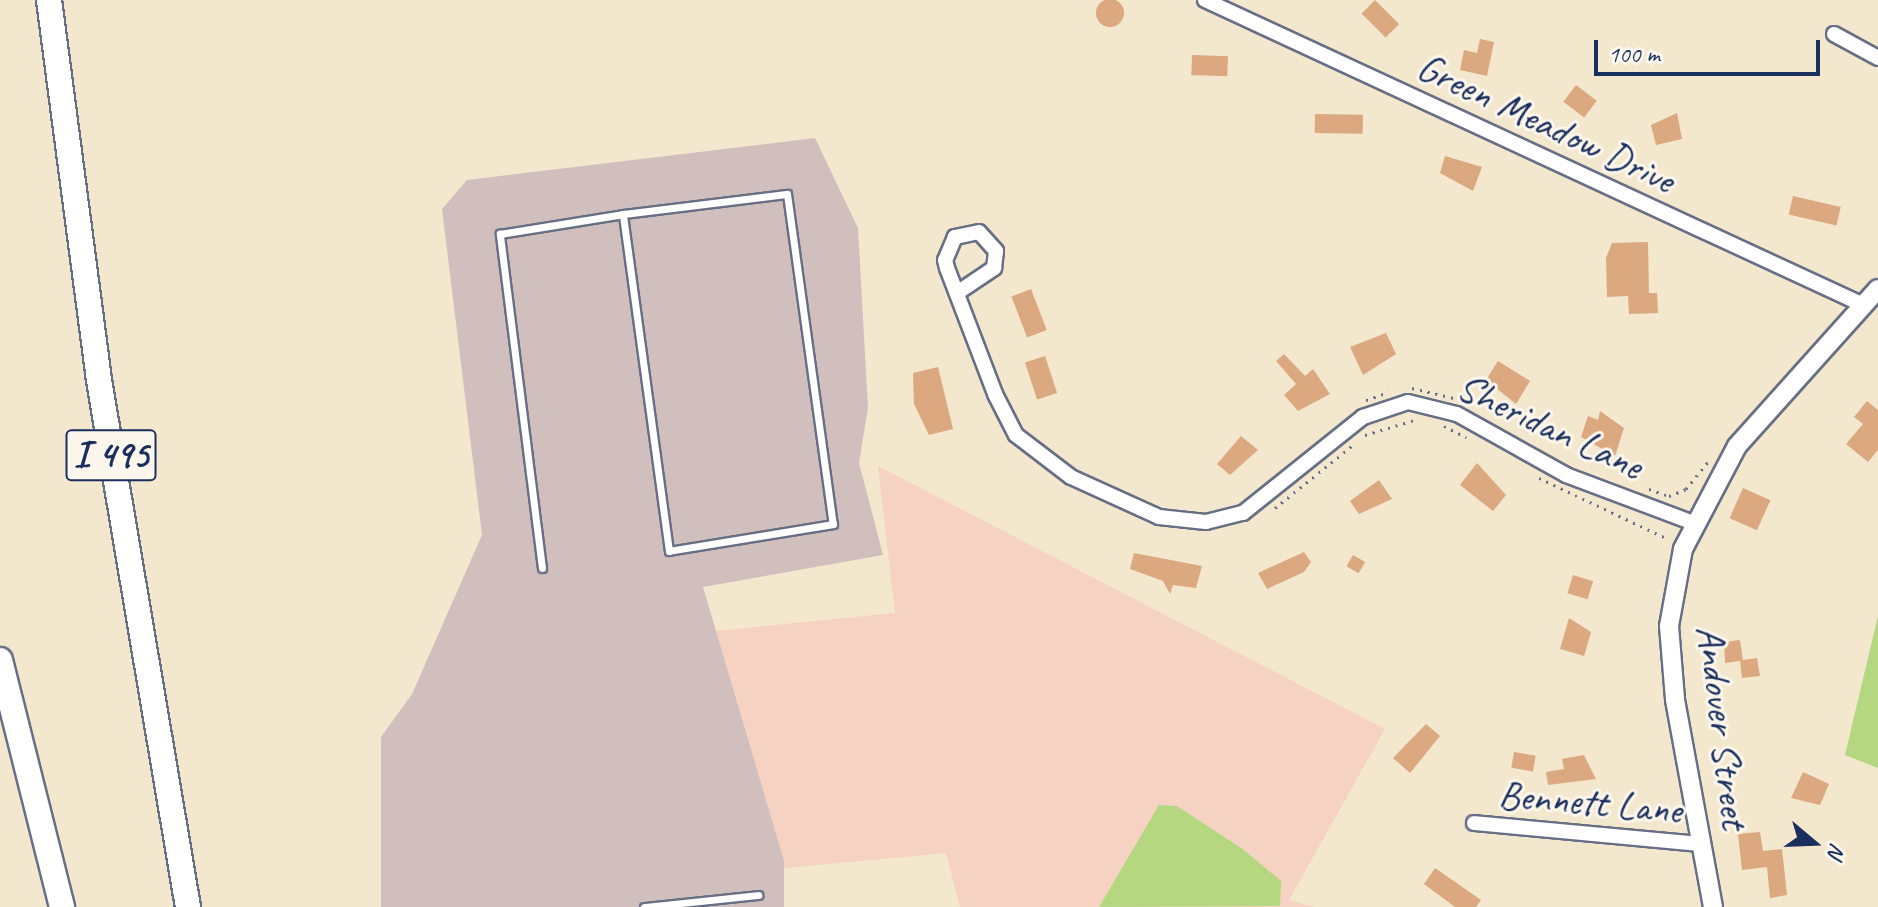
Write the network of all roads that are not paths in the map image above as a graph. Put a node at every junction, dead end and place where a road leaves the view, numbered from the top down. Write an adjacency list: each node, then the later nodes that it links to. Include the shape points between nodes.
1 (49, 0): 18 (highway, I 495, via 100,389)
2 (1205, 0): 8 (street, Green Meadow Drive)
3 (1834, 34): 4 (street)
4 (1878, 58)
5 (623, 214): 5 (lane, via 787,194 833,524 669,551); 10 (lane, via 500,234)
6 (1878, 289): 8 (main road, Andover Street)
7 (957, 293): 9 (street, Sheridan Lane, via 1016,435 1071,477 1159,517 1206,522 1243,513 1363,417 1408,402 1457,414 1566,475)
8 (1861, 304): 9 (main road, Andover Street, via 1737,446)
9 (1694, 523): 13 (main road, Andover Street, via 1669,626)
10 (542, 568)
11 (0, 660): 17 (highway)
12 (1474, 823): 13 (street, Bennett Lane)
13 (1701, 844): 20 (main road, Andover Street)
14 (758, 895): 15 (lane)
15 (720, 903): 16 (lane)
16 (676, 905): 19 (lane)
17 (62, 907)
18 (188, 907)
19 (644, 907)
20 (1713, 907)

